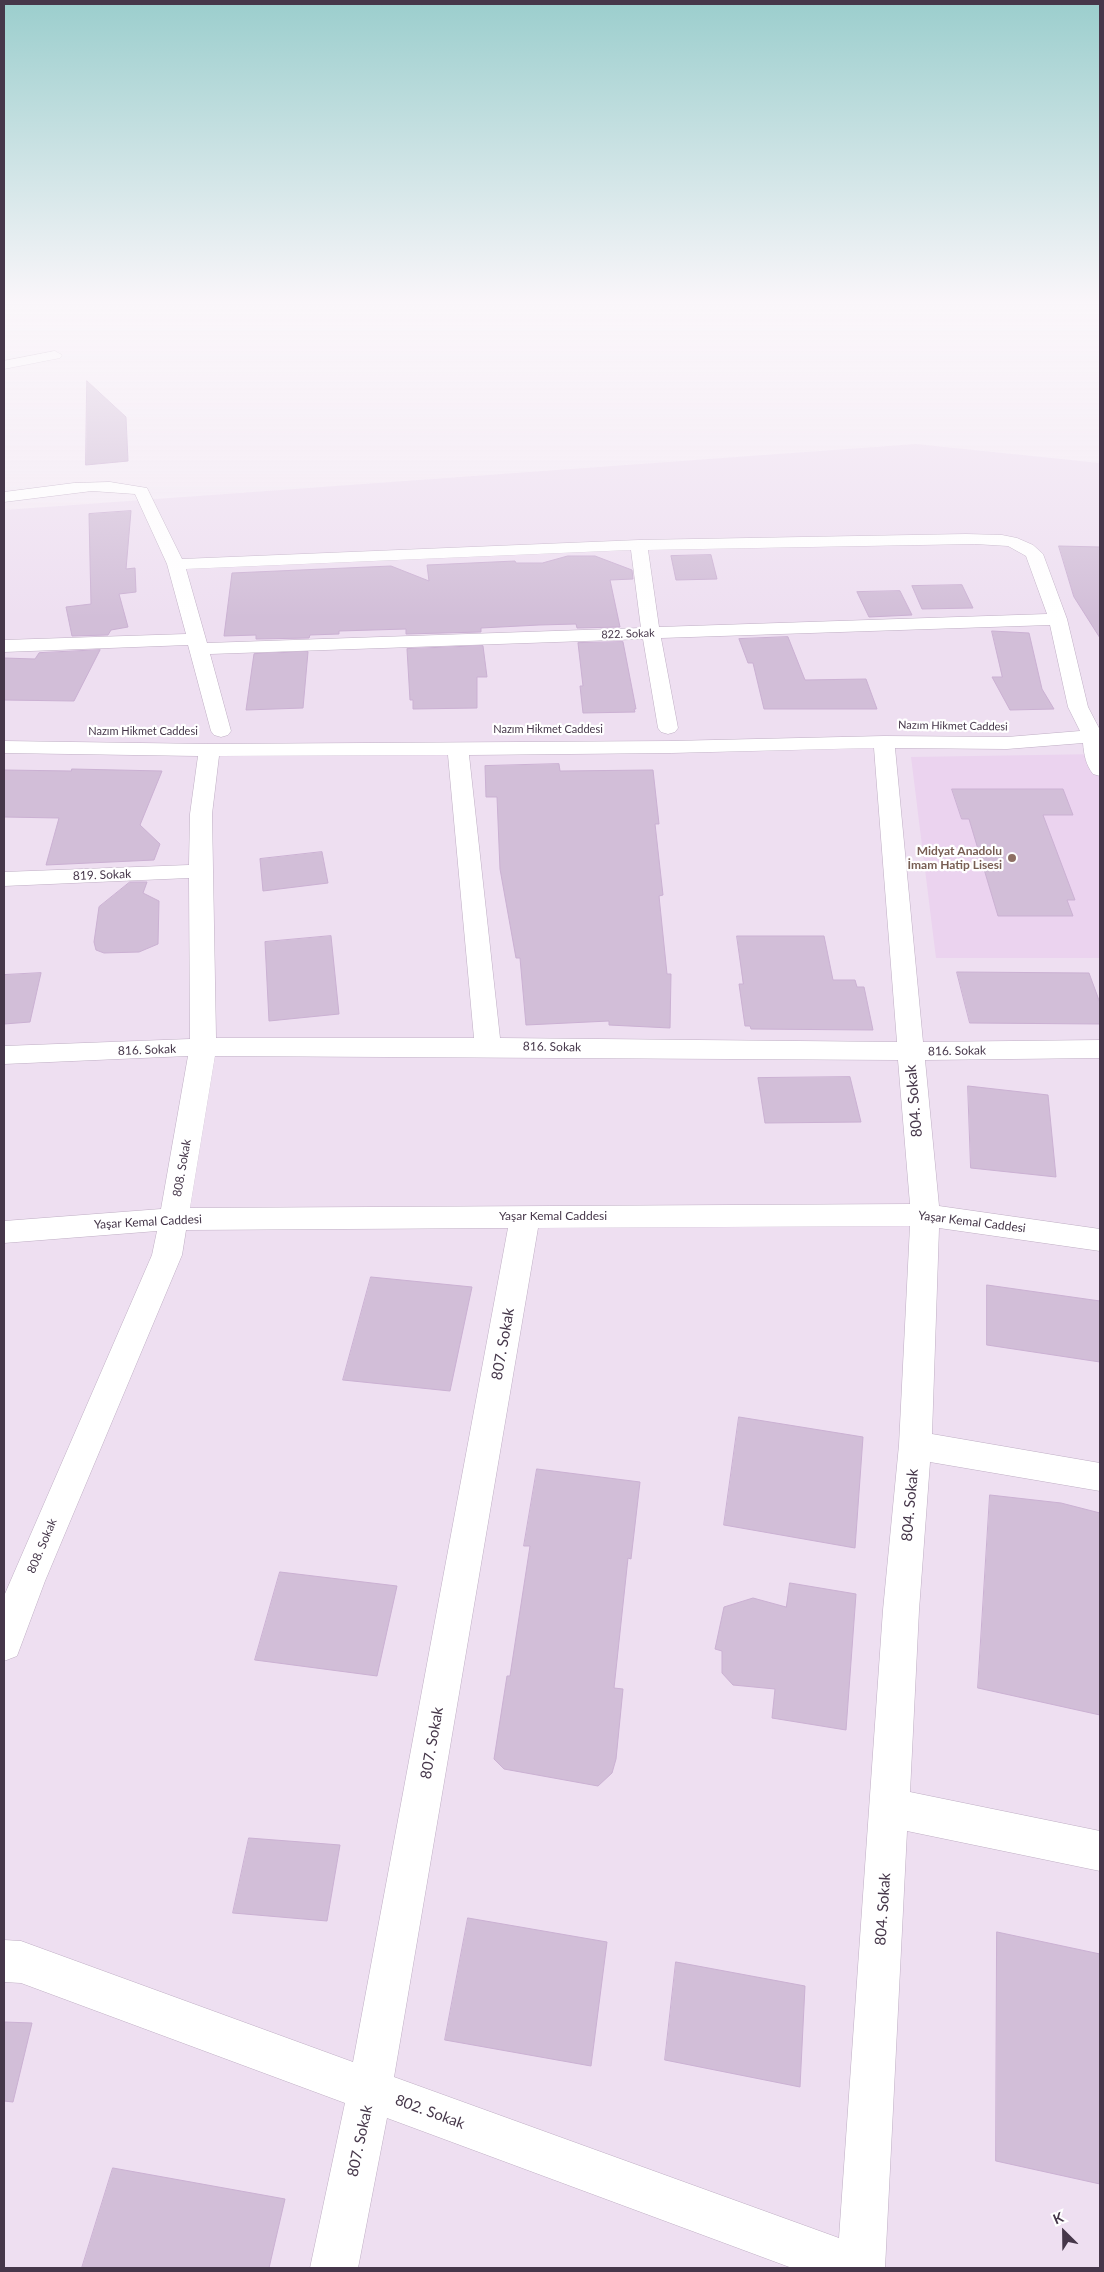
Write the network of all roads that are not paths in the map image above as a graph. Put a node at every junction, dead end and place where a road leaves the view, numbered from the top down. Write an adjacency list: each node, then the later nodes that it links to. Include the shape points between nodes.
1 (4, 497): 3 (street, via 127,486 141,491)
2 (639, 545): 3 (street); 4 (street, via 966,539 1016,542 1034,554); 5 (street)
3 (176, 564): 6 (street)
4 (1058, 619): 5 (street, 822. Sokak); 10 (street, via 1078,707)
5 (651, 633): 6 (street, 822. Sokak); 10 (street, Nazım Hikmet Caddesi, via 658,728 993,724)
6 (197, 644): 7 (street, 822. Sokak); 11 (street)
7 (4, 646)
8 (509, 729): 11 (street, Nazım Hikmet Caddesi)
9 (4, 732): 11 (street, Nazım Hikmet Caddesi)
10 (1096, 735): 12 (street, Nazım Hikmet Caddesi, via 1007,743); 15 (street, via 1094,755)
11 (215, 741): 13 (street, Nazım Hikmet Caddesi); 14 (street, Nazım Hikmet Caddesi); 16 (street, 808. Sokak, via 201,814)
12 (884, 742): 14 (street, Nazım Hikmet Caddesi); 21 (street, 804. Sokak)
13 (4, 747)
14 (458, 749): 18 (street)
15 (1100, 770)
16 (200, 871): 17 (street, 819. Sokak); 19 (street, 808. Sokak)
17 (4, 879)
18 (488, 1047): 19 (street, 816. Sokak); 21 (street, 816. Sokak)
19 (203, 1048): 22 (street, 816. Sokak); 25 (street, 808. Sokak)
20 (1100, 1049): 21 (street, 816. Sokak)
21 (910, 1051): 23 (street, 804. Sokak)
22 (4, 1055)
23 (925, 1215): 24 (street, Yaşar Kemal Caddesi); 27 (street, Yaşar Kemal Caddesi); 28 (street, 804. Sokak)
24 (524, 1217): 25 (street, Yaşar Kemal Caddesi); 35 (street, 807. Sokak)
25 (174, 1219): 26 (street, Yaşar Kemal Caddesi); 30 (street, 808. Sokak, via 167,1255)
26 (4, 1232)
27 (1100, 1240)
28 (915, 1444): 29 (street); 32 (street, 804. Sokak)
29 (1100, 1477)
30 (15, 1581): 31 (street, 808. Sokak)
31 (4, 1644)
32 (889, 1808): 33 (street); 38 (street, 804. Sokak)
33 (1100, 1851)
34 (4, 1961): 35 (street, 802. Sokak, via 21,1962)
35 (370, 2090): 36 (street, 807. Sokak); 37 (street, 802. Sokak)
36 (334, 2268)
37 (856, 2268)
38 (861, 2268)

